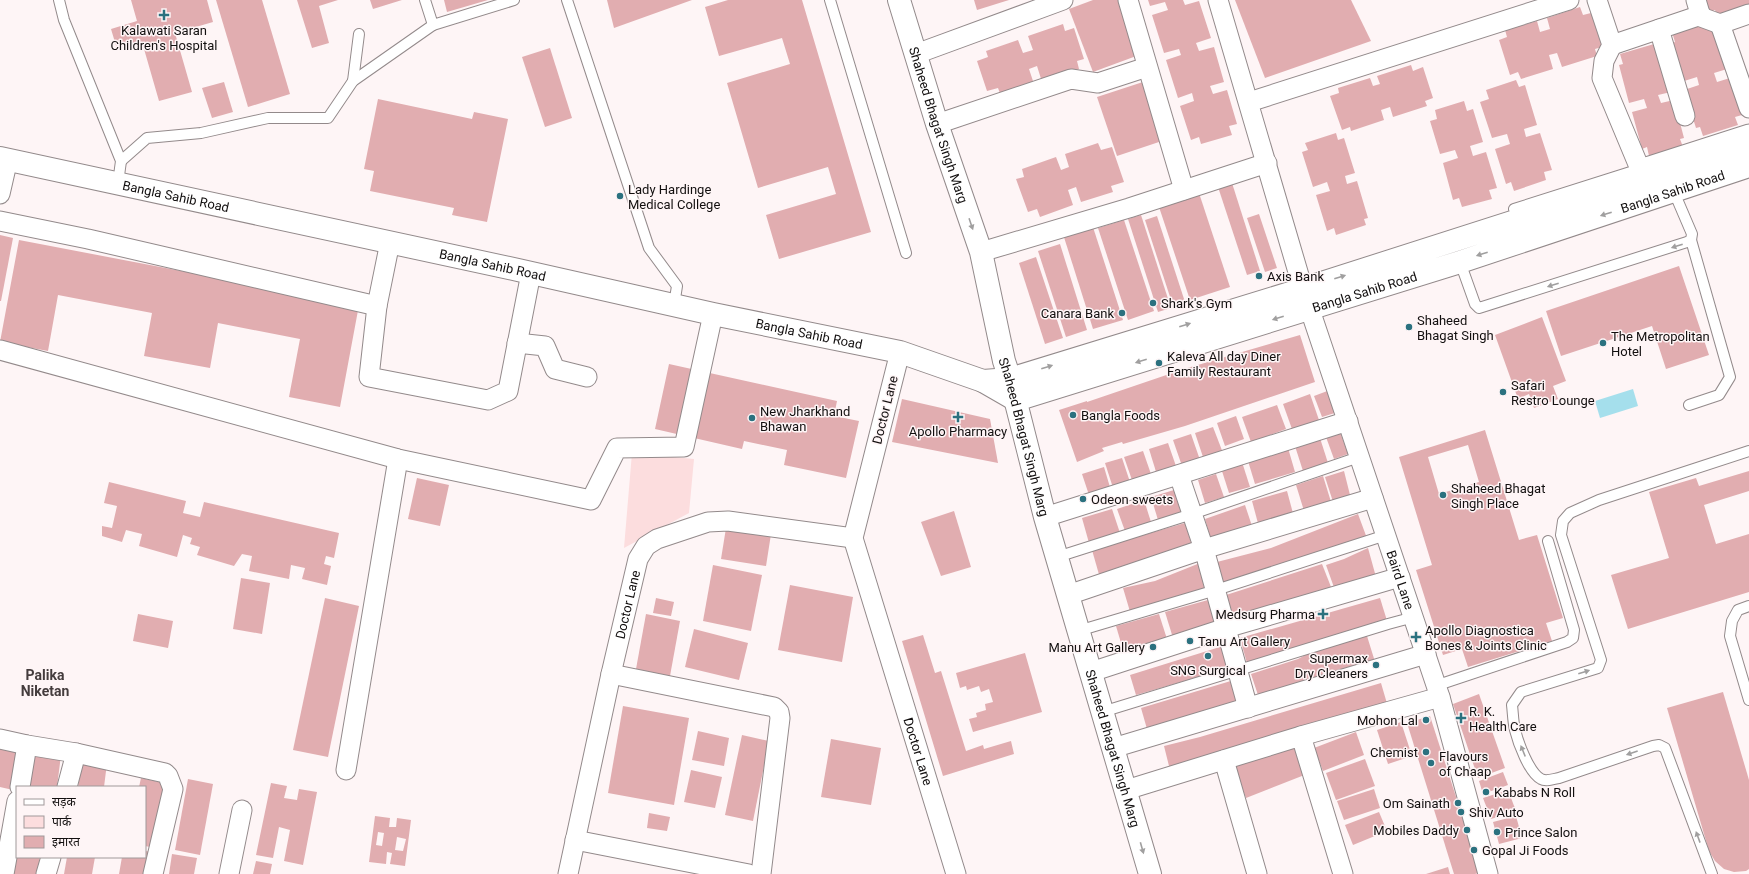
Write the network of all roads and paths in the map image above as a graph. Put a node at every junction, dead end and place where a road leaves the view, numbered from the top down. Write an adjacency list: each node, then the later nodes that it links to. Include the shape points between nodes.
1 (59, 0): 29 (lane, via 64,20)
2 (426, 0): 15 (lane)
3 (514, 0): 15 (lane)
4 (567, 0): 46 (lane, via 649,248 678,286)
5 (830, 0): 42 (lane)
6 (899, 0): 19 (street, Shaheed Bhagat Singh Marg)
7 (1063, 0): 19 (street)
8 (1128, 0): 20 (street)
9 (1218, 0): 22 (street, Baird Lane)
10 (1570, 0): 22 (street)
11 (1598, 0): 18 (street)
12 (1698, 7): 14 (street, via 1701,17); 16 (street)
13 (1749, 14): 14 (street)
14 (1720, 24): 23 (street)
15 (433, 26): 21 (lane)
16 (1659, 29): 18 (street); 24 (street)
17 (358, 34): 21 (lane)
18 (1612, 45): 32 (street, via 1604,61 1602,78)
19 (916, 54): 25 (street, Shaheed Bhagat Singh Marg)
20 (1148, 67): 25 (street, via 1098,82 1071,78); 34 (street)
21 (353, 80): 29 (lane, via 328,118 268,118 201,132 147,138)
22 (1249, 102): 30 (street, Baird Lane)
23 (1749, 108)
24 (1685, 116)
25 (937, 124): 41 (street, Shaheed Bhagat Singh Marg, one-way to 41)
26 (1749, 134): 32 (street)
27 (1749, 146): 45 (street, Bangla Sahib Road, one-way to 27)
28 (4, 158): 33 (street, Bangla Sahib Road); 36 (street)
29 (121, 161): 33 (lane)
30 (1267, 163): 34 (street); 45 (street, Baird Lane)
31 (1749, 166): 35 (street, Bangla Sahib Road)
32 (1640, 169): 37 (lane)
33 (118, 183): 40 (street, Bangla Sahib Road)
34 (1184, 190): 41 (street)
35 (1674, 192): 39 (lane, via 1692,234); 43 (street, Bangla Sahib Road, one-way to 43)
36 (0, 194)
37 (1514, 209)
38 (0, 221): 47 (street)
39 (1691, 240): 43 (lane, one-way to 43, via 1479,308 1475,304); 56 (lane, via 1730,377 1719,395)
40 (390, 242): 44 (street, Bangla Sahib Road); 47 (street)
41 (981, 252): 53 (street, Shaheed Bhagat Singh Marg)
42 (906, 253)
43 (1460, 262): 45 (street, Bangla Sahib Road)
44 (531, 272): 46 (street, Bangla Sahib Road); 49 (street)
45 (1306, 298): 53 (street, Bangla Sahib Road, one-way to 45); 55 (street, Bangla Sahib Road, one-way to 55); 57 (street, Baird Lane)
46 (674, 304): 48 (street, Bangla Sahib Road)
47 (377, 306): 49 (street, via 369,377 488,400 508,391)
48 (713, 314): 51 (street, Bangla Sahib Road); 60 (street, via 684,447 617,448 591,500)
49 (517, 343): 52 (street, via 545,346 555,370)
50 (0, 350): 60 (street)
51 (900, 352): 54 (street, Bangla Sahib Road); 66 (street, Doctor Lane)
52 (587, 377)
53 (1010, 379): 54 (street, Bangla Sahib Road); 55 (street, Shaheed Bhagat Singh Marg)
54 (983, 381): 55 (street, Bangla Sahib Road)
55 (1016, 400): 64 (street, Shaheed Bhagat Singh Marg)
56 (1689, 405)
57 (1348, 421): 59 (street, Baird Lane); 61 (street)
58 (1749, 451): 111 (lane, one-way to 58, via 1665,748 1659,745 1652,746 1559,778 1541,780 1533,772 1514,730 1512,705 1521,692 1598,668 1600,664 1601,660 1561,535 1563,521 1570,513 1599,500)
59 (1359, 457): 62 (street, Baird Lane); 63 (lane)
60 (398, 459): 91 (street)
61 (1179, 475): 63 (street); 64 (street)
62 (1373, 498): 65 (street, Baird Lane); 68 (street)
63 (1192, 514): 68 (street); 69 (lane)
64 (1045, 517): 69 (street, Shaheed Bhagat Singh Marg)
65 (1386, 535): 70 (street, Baird Lane); 71 (lane)
66 (853, 538): 80 (street, Doctor Lane, via 728,520 708,522 658,539 646,546 638,559); 106 (street, Doctor Lane)
67 (1548, 541): 81 (lane, via 1574,630 1573,638)
68 (1204, 549): 71 (street); 72 (street)
69 (1057, 557): 72 (street, Shaheed Bhagat Singh Marg)
70 (1400, 577): 74 (street, Baird Lane); 75 (street)
71 (1216, 590): 75 (street); 76 (lane)
72 (1068, 595): 76 (street, Shaheed Bhagat Singh Marg)
73 (1749, 606): 82 (lane, via 1738,610 1732,621 1730,636)
74 (1414, 617): 77 (street, Baird Lane); 78 (lane)
75 (1226, 628): 78 (street); 79 (street)
76 (1078, 631): 79 (street, Shaheed Bhagat Singh Marg)
77 (1426, 654): 81 (street, Baird Lane); 83 (street)
78 (1238, 671): 83 (street); 84 (lane)
79 (1091, 672): 84 (street, Shaheed Bhagat Singh Marg)
80 (611, 674): 97 (street, Doctor Lane); 105 (street, via 774,707 778,712 780,718)
81 (1437, 692): 85 (street); 110 (street, Baird Lane)
82 (1749, 700)
83 (1248, 708): 88 (street)
84 (1102, 712): 88 (street, Shaheed Bhagat Singh Marg)
85 (1301, 736): 90 (street); 109 (street)
86 (0, 739): 87 (street)
87 (27, 745): 89 (street); 92 (street)
88 (1113, 748): 94 (street, Shaheed Bhagat Singh Marg)
89 (76, 752): 93 (street); 101 (street, via 165,773 168,776 173,789)
90 (1224, 760): 94 (street); 108 (street)
91 (346, 770)
92 (20, 786)
93 (68, 786)
94 (1126, 790): 107 (street, Shaheed Bhagat Singh Marg, one-way to 107)
95 (16, 807): 99 (street)
96 (242, 810): 102 (street)
97 (575, 840): 103 (street, Doctor Lane); 104 (street)
98 (51, 858): 100 (street)
99 (4, 874)
100 (46, 874)
101 (153, 874)
102 (229, 874)
103 (568, 874)
104 (749, 874)
105 (761, 874)
106 (956, 874)
107 (1150, 874)
108 (1257, 874)
109 (1343, 874)
110 (1488, 874)
111 (1712, 874)

